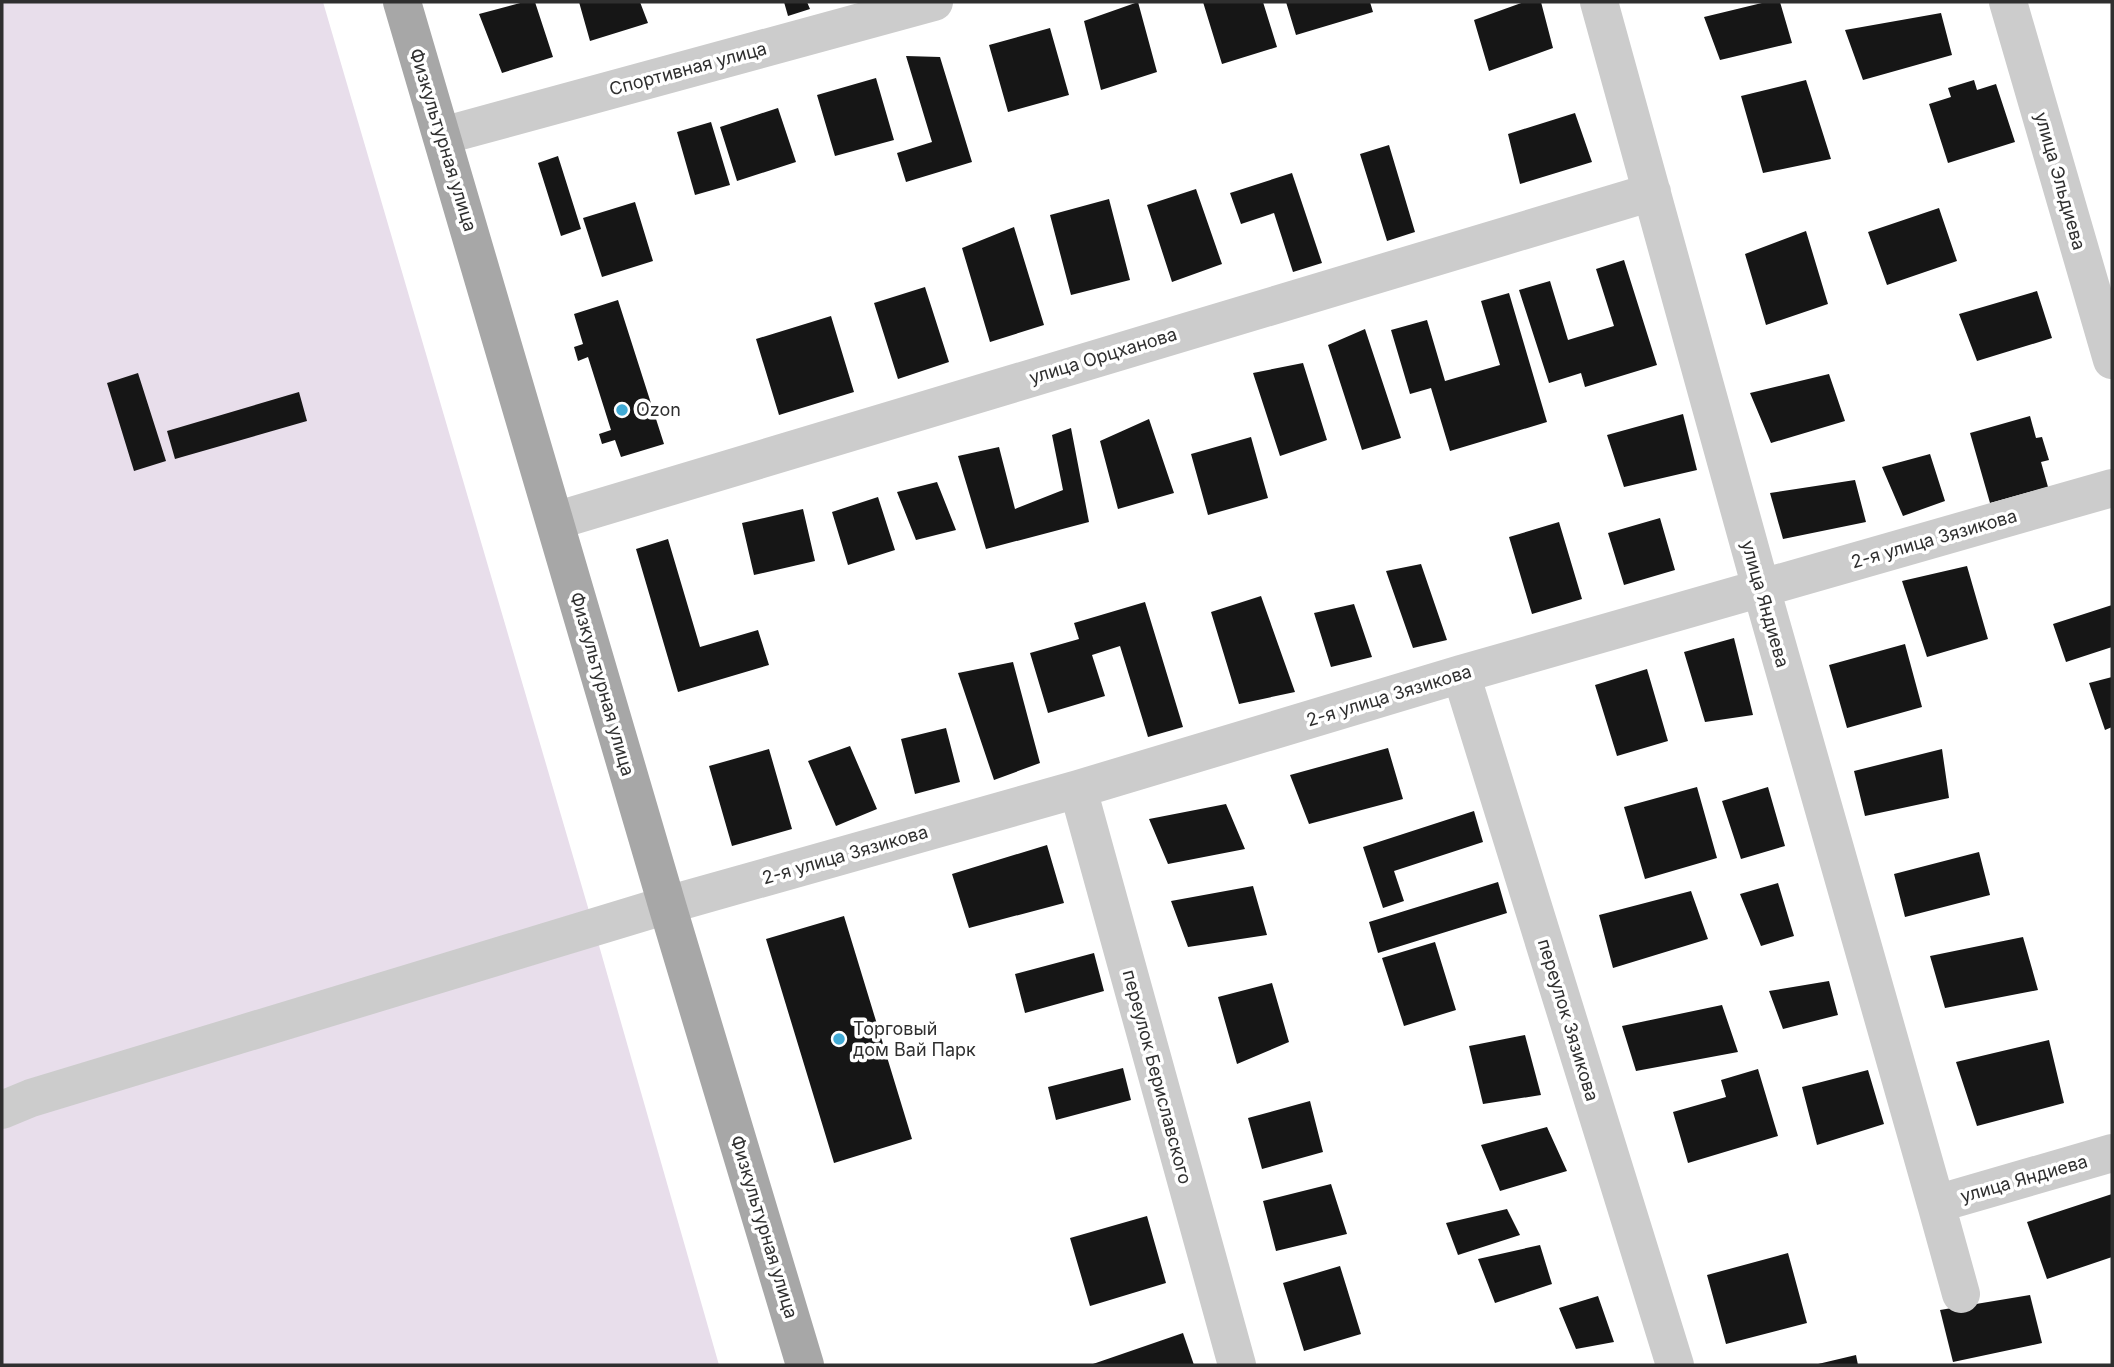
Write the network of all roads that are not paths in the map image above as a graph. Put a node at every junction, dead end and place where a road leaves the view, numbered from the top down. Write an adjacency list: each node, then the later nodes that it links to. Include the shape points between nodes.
1 (402, 2): 5 (main road, Физкультурная улица)
2 (934, 2): 5 (street, Спортивная улица)
3 (1600, 2): 6 (street, улица Яндиева)
4 (2008, 2): 7 (street, улица Эльдиева)
5 (442, 135): 9 (main road, Физкультурная улица)
6 (1652, 192): 9 (street, улица Орцханова); 10 (street, улица Яндиева)
7 (2112, 360)
8 (2112, 488): 10 (street, 2-я улица Зязикова)
9 (555, 521): 13 (main road, Физкультурная улица)
10 (1760, 588): 11 (street, 2-я улица Зязикова); 16 (street, улица Яндиева)
11 (1461, 674): 12 (street, 2-я улица Зязикова); 20 (street, переулок Зязикова)
12 (1078, 789): 13 (street, 2-я улица Зязикова); 19 (street, переулок Бериславского)
13 (667, 905): 14 (street, 2-я улица Зязикова); 18 (main road, Физкультурная улица)
14 (2, 1110)
15 (2112, 1153): 16 (street, улица Яндиева)
16 (1936, 1205): 17 (street, улица Яндиева)
17 (1961, 1294)
18 (806, 1365)
19 (1237, 1365)
20 (1675, 1365)

